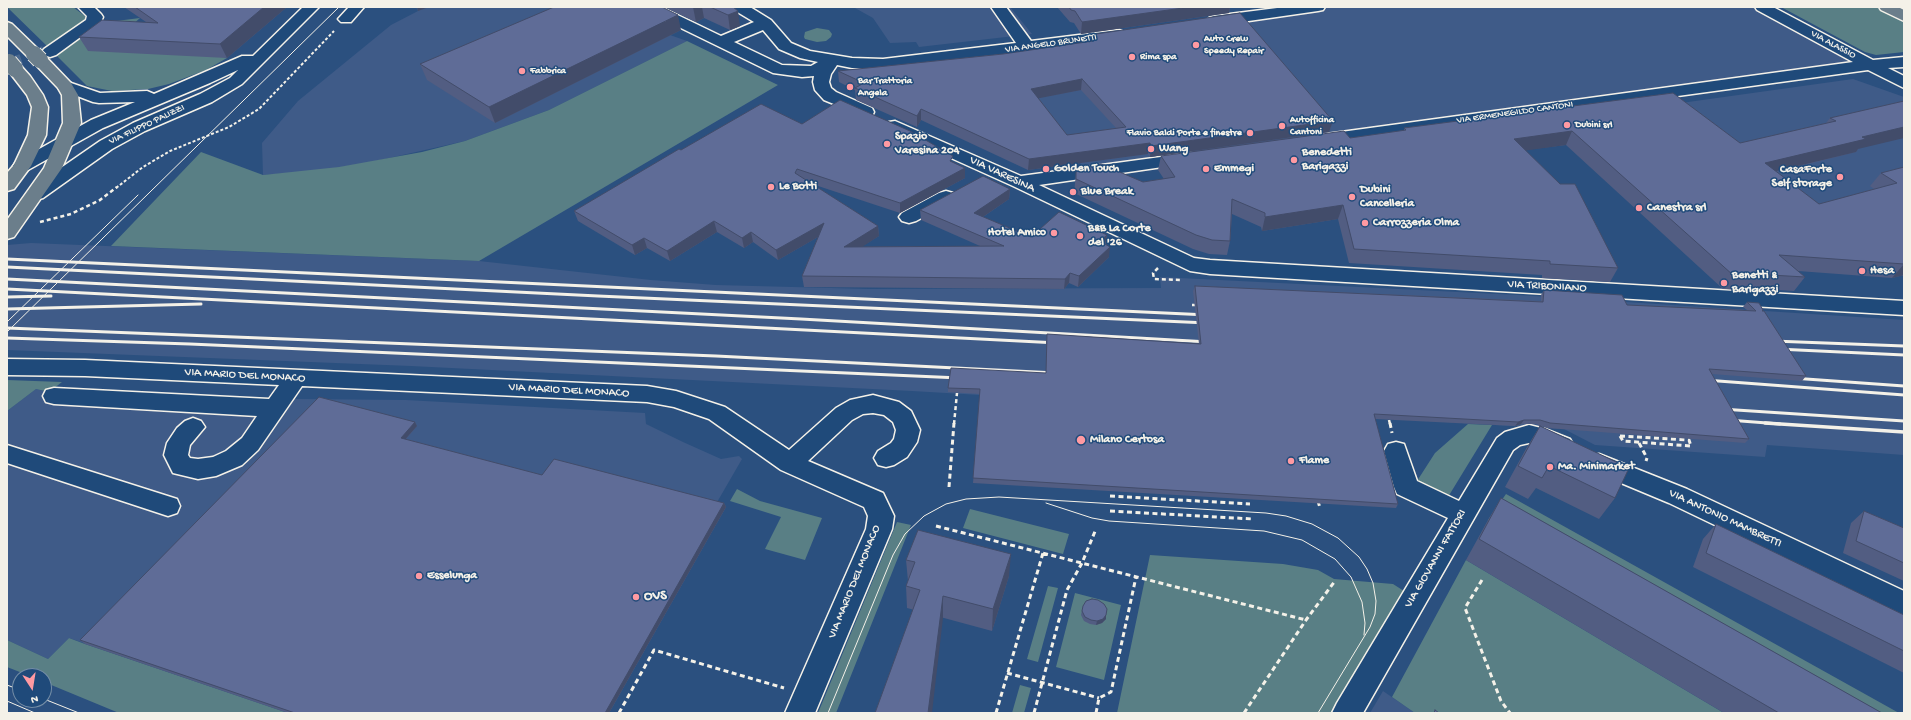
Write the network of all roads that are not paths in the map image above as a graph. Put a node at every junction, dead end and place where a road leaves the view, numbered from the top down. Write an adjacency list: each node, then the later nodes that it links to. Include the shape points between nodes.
1 (85, 7): 19 (street, via 94,14 93,22)
2 (312, 7): 16 (street, VIA FILIPPO PALIZZI)
3 (357, 7): 11 (street)
4 (649, 7): 17 (street)
5 (998, 7): 18 (street)
6 (1318, 7): 13 (street)
7 (1762, 7): 23 (street, VIA ALASSIO)
8 (1886, 7): 10 (main road)
9 (742, 9): 12 (street)
10 (1904, 16)
11 (346, 19)
12 (766, 23): 17 (street); 20 (street, VIA ANGELO BRUNETTI, via 785,46)
13 (1202, 23)
14 (7, 27): 19 (main road)
15 (1132, 33): 18 (street, VIA ANGELO BRUNETTI)
16 (276, 41): 26 (street, VIA FILIPPO PALIZZI, via 230,68); 36 (street, VIA FILIPPO PALIZZI, via 236,81 222,90 106,144)
17 (721, 42): 20 (street, via 787,72 815,71)
18 (1027, 47): 20 (street, VIA ANGELO BRUNETTI, via 883,64)
19 (41, 55): 25 (main road)
20 (832, 60): 31 (street, VIA VARESINA, via 821,82 823,90 830,96)
21 (1904, 62): 23 (street, VIA ERMENEGILDO CANTONI)
22 (10, 64): 30 (main road, via 24,79 40,107 37,134)
23 (1869, 65): 24 (street, VIA ALASSIO); 28 (street, VIA ERMENEGILDO CANTONI)
24 (1904, 83)
25 (65, 86): 26 (street, via 99,98 150,96); 27 (main road, via 72,103 72,123)
26 (178, 90): 27 (street, VIA FILIPPO PALIZZI, via 111,118)
27 (65, 141): 30 (street, VIA FILIPPO PALIZZI); 36 (main road, via 59,157)
28 (1306, 142)
29 (1204, 156): 33 (street)
30 (22, 166): 34 (main road)
31 (995, 171): 32 (street); 33 (street, VIA VARESINA)
32 (979, 180)
33 (1019, 182): 39 (street, VIA VARESINA)
34 (7, 184)
35 (958, 191): 37 (street)
36 (36, 194): 38 (main road, VIA FILIPPO PALIZZI)
37 (909, 217)
38 (7, 233)
39 (1186, 272): 40 (street, VIA TRIBONIANO, via 1234,268)
40 (1904, 308)
41 (7, 367): 42 (street, VIA MARIO DEL MONACO)
42 (296, 378): 44 (street); 50 (street, VIA MARIO DEL MONACO, via 647,394 676,399 717,413)
43 (54, 396): 44 (street)
44 (275, 408): 45 (street, via 250,444 234,458 216,466 198,469 182,466 176,456 179,443)
45 (193, 427)
46 (1545, 438): 52 (street, VIA GIOVANNI FATTORI, via 1521,435 1509,439); 53 (street, VIA ANTONIO MAMBRETTI, via 1678,496)
47 (1396, 452): 52 (street, via 1406,487)
48 (7, 454): 51 (street)
49 (886, 458): 50 (street, via 899,450 905,442 908,430 903,417 891,408 873,404 858,406 844,414)
50 (790, 463): 54 (street, VIA MARIO DEL MONACO, via 874,500 882,516 879,529)
51 (168, 506)
52 (1463, 514): 55 (street, VIA GIOVANNI FATTORI)
53 (1904, 604)
54 (800, 713)
55 (1347, 713)

